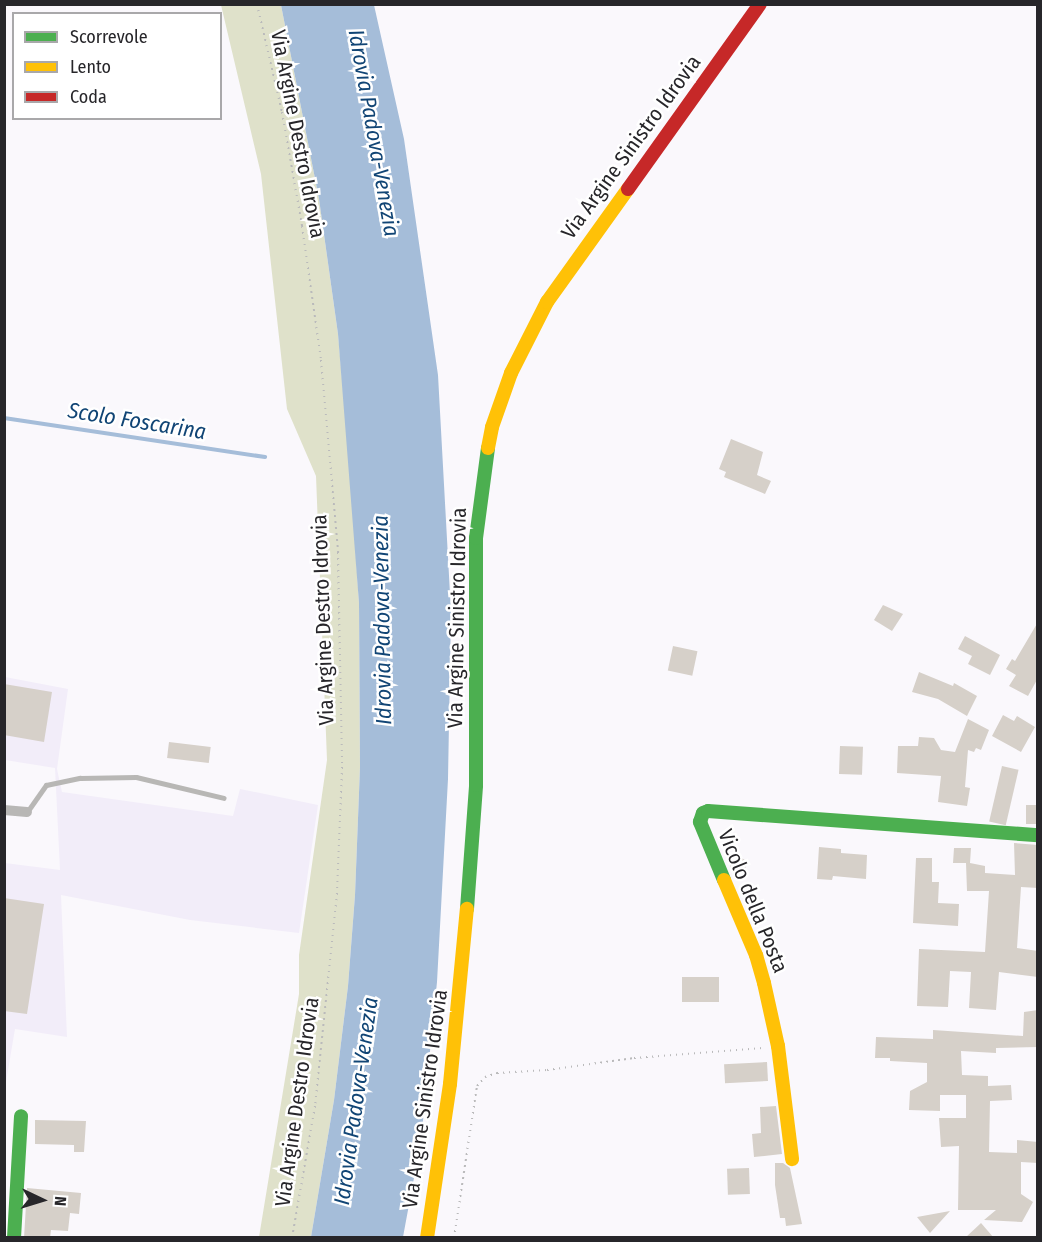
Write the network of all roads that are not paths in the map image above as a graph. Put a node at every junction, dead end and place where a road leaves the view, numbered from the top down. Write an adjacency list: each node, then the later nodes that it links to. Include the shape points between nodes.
1 (760, 4): 9 (main road, Via Argine Sinistro Idrovia, via 547,302 510,373 492,428 476,538 476,785 471,878 450,1084)
2 (224, 798): 4 (lane, via 136,777 80,778 46,785)
3 (4, 810): 4 (street)
4 (27, 813)
5 (1038, 835): 7 (main road, Vicolo della Posta, via 703,813 702,830 756,955 778,1046)
6 (21, 1116): 8 (main road)
7 (792, 1159)
8 (14, 1238)
9 (427, 1238)

